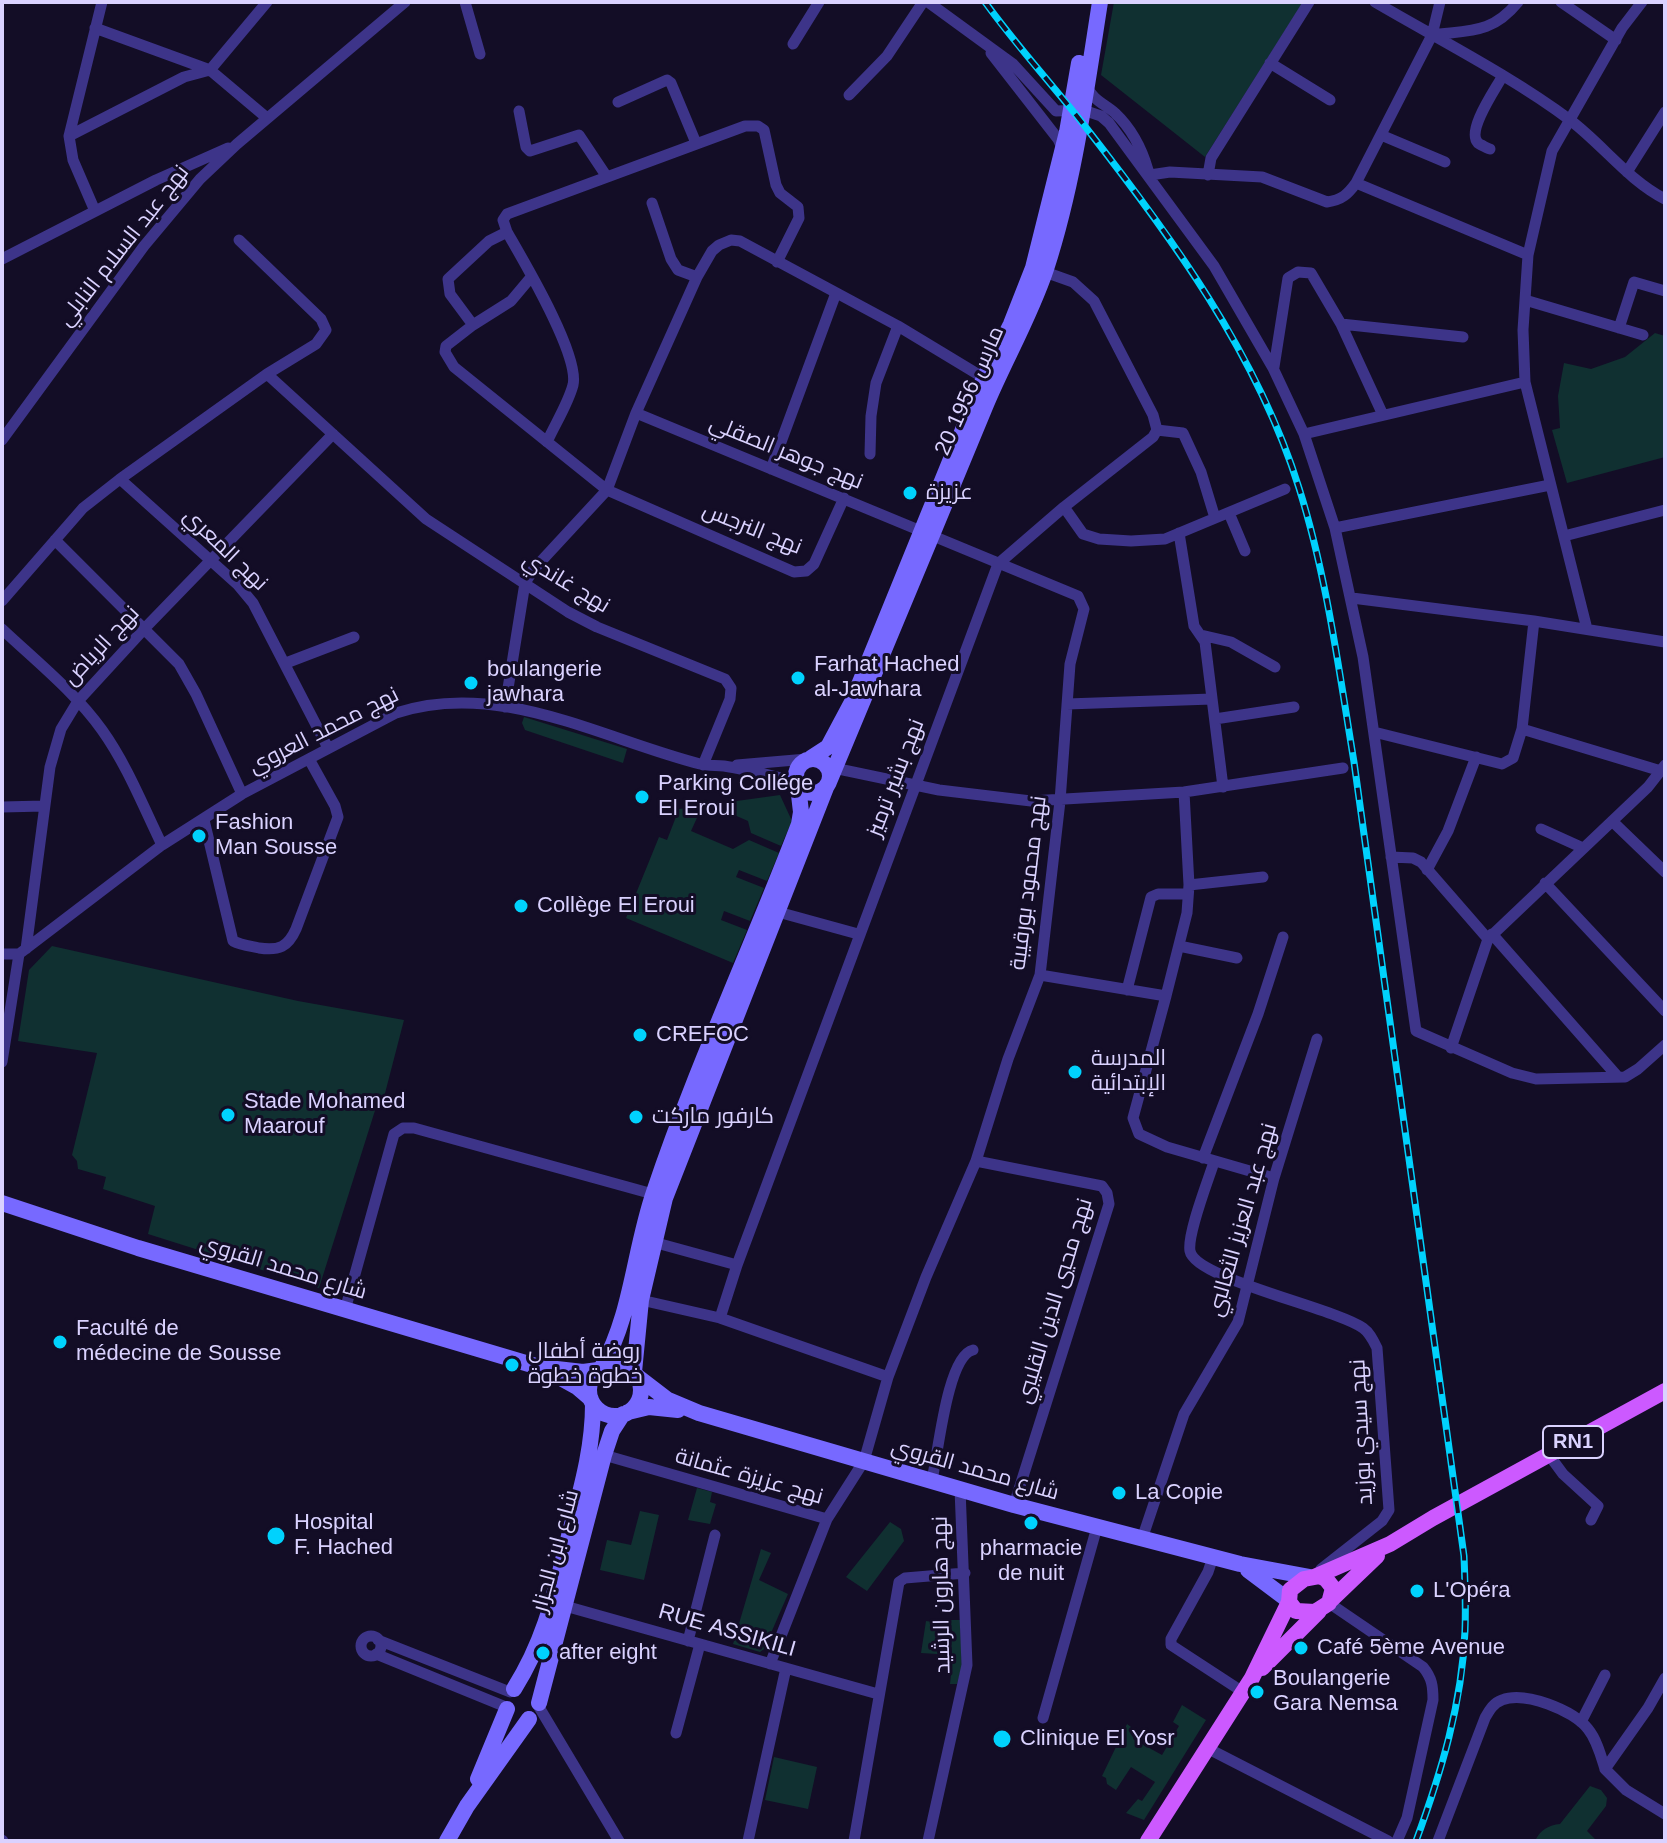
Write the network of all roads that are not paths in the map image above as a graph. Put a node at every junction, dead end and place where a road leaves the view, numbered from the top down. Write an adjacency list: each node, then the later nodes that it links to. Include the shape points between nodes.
1 (102, 2): 15 (street)
2 (267, 2): 22 (street)
3 (405, 2): 31 (street, نهج عبد السلام النابلي)
4 (465, 2): 20 (street)
5 (819, 2): 19 (street)
6 (926, 2): 17 (street); 25 (street, via 887,56)
7 (1089, 2): 28 (main road, 20 مارس 1956)
8 (1100, 2): 24 (main road, 20 مارس 1956)
9 (1309, 2): 21 (street)
10 (1375, 2): 16 (street)
11 (1440, 2): 16 (street)
12 (1518, 2): 16 (street, via 1505,19 1490,27)
13 (1561, 2): 18 (street)
14 (1642, 2): 18 (street)
15 (95, 28): 22 (street); 34 (street)
16 (1432, 35): 23 (street); 33 (street)
17 (981, 40): 28 (street, via 1013,64 1050,107 1061,113); 38 (street)
18 (1616, 40): 32 (street)
19 (793, 44)
20 (480, 54)
21 (1270, 63): 26 (street); 42 (street, via 1211,158)
22 (210, 70): 31 (street); 34 (street, via 184,77)
23 (1502, 77): 32 (street); 37 (street, via 1474,136)
24 (1087, 86): 28 (main road, 20 مارس 1956); 41 (street, via 1129,129)
25 (849, 95)
26 (1330, 100)
27 (618, 102): 35 (street, via 667,80)
28 (1077, 110): 38 (main road, 20 مارس 1956); 41 (street, via 1109,123); 53 (main road, 20 مارس 1956)
29 (519, 111): 43 (street, via 530,151 579,135)
30 (1665, 112): 40 (street)
31 (267, 118): 36 (street, نهج عبد السلام النابلي)
32 (1571, 121): 40 (street); 50 (street, via 1547,166)
33 (1381, 135): 39 (street); 44 (street)
34 (69, 136): 47 (street, via 73,160)
35 (696, 143): 43 (street); 52 (street, via 745,126 764,130 776,185 799,211)
36 (237, 144): 47 (street); 74 (street, نهج عبد السلام النابلي, via 152,236)
37 (1490, 149)
38 (1063, 150): 67 (main road, 20 مارس 1956, via 1033,268)
39 (1445, 162)
40 (1627, 172): 45 (street)
41 (1150, 175): 42 (street); 65 (street, via 1214,266)
42 (1208, 175): 44 (street, via 1262,177 1327,202 1347,195)
43 (607, 177): 48 (street, via 507,214)
44 (1356, 183): 50 (street)
45 (1665, 199)
46 (652, 203): 55 (street, via 671,259 678,270)
47 (95, 211): 51 (street)
48 (507, 232): 54 (street); 60 (street, via 489,241 448,279 450,294)
49 (239, 240): 66 (street, via 325,327 316,344)
50 (1528, 255): 58 (street)
51 (2, 259)
52 (777, 262): 55 (street, via 731,240 712,251); 57 (street)
53 (1045, 272): 71 (street, via 1073,282 1094,301); 88 (main road, 20 مارس 1956)
54 (532, 276): 60 (street, via 511,301); 75 (street, via 564,344 574,383)
55 (697, 277): 69 (street)
56 (1665, 291): 62 (street, via 1634,282)
57 (836, 293): 61 (street); 77 (street)
58 (1525, 300): 62 (street); 68 (street)
59 (1341, 324): 64 (street); 65 (street, via 1311,273 1288,278); 70 (street)
60 (473, 325): 75 (street, نهج النرجس, via 446,346 447,356)
61 (898, 326): 67 (street); 76 (street, via 876,383)
62 (1619, 328): 63 (street)
63 (1643, 335)
64 (1463, 337)
65 (1273, 368): 73 (street)
66 (267, 374): 72 (street, نهج غاندي); 78 (street)
67 (984, 378): 88 (main road, 20 مارس 1956)
68 (1525, 382): 70 (street); 79 (street)
69 (636, 413): 77 (street, نهج جوهر الصقلي); 81 (street)
70 (1383, 415): 73 (street)
71 (1157, 430): 83 (street, نهج بشير ترميز); 86 (street, via 1183,433)
72 (333, 434): 93 (street, نهج الرياض); 95 (street, نهج غاندي, via 426,519)
73 (1304, 434): 87 (street)
74 (2, 440)
75 (547, 442): 81 (street, نهج النرجس)
76 (870, 454)
77 (771, 469): 82 (street, نهج جوهر الصقلي)
78 (120, 479): 91 (street, via 83,508); 93 (street, نهج المعري)
79 (1550, 485): 87 (street); 90 (street)
80 (1285, 489): 85 (street)
81 (607, 490): 82 (street, نهج النرجس, via 794,572 814,564); 95 (street)
82 (844, 498): 88 (street, نهج جوهر الصقلي)
83 (1064, 507): 89 (street, via 1083,534 1099,539 1165,539); 94 (street, نهج بشير ترميز)
84 (1665, 510): 90 (street)
85 (1229, 513): 86 (street); 92 (street)
86 (1215, 518): 89 (street)
87 (1335, 528): 96 (street)
88 (927, 533): 94 (street, نهج محمود بورقيبة); 118 (main road, 20 مارس 1956, via 839,730 828,747); 123 (main road, 20 مارس 1956)
89 (1179, 533): 102 (street, via 1194,626)
90 (1564, 536): 101 (street)
91 (55, 540): 97 (street); 99 (street)
92 (1245, 551)
93 (210, 561): 99 (street, نهج الرياض); 105 (street, نهج المعري, via 253,603)
94 (998, 564): 109 (street, نهج محمود بورقيبة, via 1078,596 1083,603); 125 (street, نهج بشير ترميز)
95 (525, 583): 110 (street); 119 (street, نهج غاندي, via 597,627 725,679 730,699)
96 (1352, 598): 98 (street); 114 (street)
97 (2, 601)
98 (1534, 621): 101 (street); 113 (street)
99 (145, 628): 108 (street, نهج الرياض); 128 (street, via 184,673)
100 (2, 629): 108 (street)
101 (1587, 629): 104 (street)
102 (1201, 635): 106 (street, via 1231,642); 107 (street)
103 (354, 637): 105 (street)
104 (1665, 642)
105 (286, 663): 115 (street, نهج المعري)
106 (1275, 667)
107 (1212, 699): 109 (street); 112 (street)
108 (78, 701): 130 (street, نهج الرياض, via 57,737); 135 (street, via 115,750)
109 (1067, 704): 129 (street, نهج محمود بورقيبة)
110 (505, 707): 115 (street, نهج محمد العروي, via 452,702 415,707); 119 (street, نهج محمد العروي)
111 (1294, 707): 112 (street)
112 (1215, 719): 126 (street)
113 (1522, 729): 116 (street, via 1510,762); 122 (street)
114 (1374, 732): 116 (street); 137 (street)
115 (328, 748): 117 (street, نهج محمد العروي)
116 (1476, 757): 138 (street)
117 (309, 759): 128 (street, نهج محمد العروي); 132 (street, via 338,817 296,929 281,949 233,941)
118 (809, 759): 120 (street); 123 (main road, via 820,760); 124 (main road, via 798,766)
119 (703, 765): 120 (street, نهج محمد العروي)
120 (724, 767): 124 (street, نهج محمد العروي)
121 (1343, 768): 126 (street)
122 (1663, 768): 133 (street)
123 (830, 776): 124 (main road, via 813,793); 125 (street); 143 (main road, 20 مارس 1956)
124 (797, 784): 163 (main road, via 799,824 693,1086)
125 (916, 785): 129 (street); 144 (street, نهج بشير ترميز)
126 (1223, 787): 127 (street)
127 (1184, 792): 129 (street); 142 (street)
128 (242, 794): 132 (street, نهج محمد العروي)
129 (1060, 801): 151 (street, نهج محمود بورقيبة)
130 (44, 806): 131 (street); 148 (street, نهج الرياض)
131 (2, 807)
132 (204, 820): 135 (street, نهج محمد العروي)
133 (1612, 821): 136 (street); 139 (street)
134 (1541, 829): 136 (street)
135 (162, 845): 148 (street, نهج محمد العروي)
136 (1583, 848): 141 (street)
137 (1391, 857): 138 (street, via 1413,858); 157 (street, via 1414,1026 1421,1035)
138 (1427, 870): 145 (street)
139 (1665, 872)
140 (1263, 877): 142 (street)
141 (1545, 883): 145 (street); 154 (street)
142 (1188, 890): 147 (street); 152 (street, via 1151,897)
143 (778, 912): 144 (street); 163 (main road, 20 مارس 1956)
144 (858, 934): 166 (street, نهج بشير ترميز)
145 (1490, 936): 157 (street); 159 (street)
146 (1283, 937): 160 (street)
147 (1179, 946): 150 (street); 153 (street)
148 (23, 952): 149 (street); 158 (street)
149 (2, 954)
150 (1237, 958)
151 (1040, 975): 152 (street); 161 (street, نهج محمود بورقيبة)
152 (1127, 990): 153 (street)
153 (1166, 996): 160 (street, via 1134,1125 1149,1141)
154 (1665, 1011)
155 (1317, 1039): 162 (street, نهج عبد العزيز الثعالبي)
156 (1665, 1045): 159 (street, via 1632,1074)
157 (1451, 1048): 159 (street, via 1524,1077)
158 (2, 1062)
159 (1618, 1077)
160 (1208, 1160): 162 (street); 167 (street, via 1190,1254 1202,1266)
161 (976, 1161): 175 (street, نهج محمود بورقيبة); 185 (street, نهج محيي الدين القليبي, via 1102,1186 1109,1204)
162 (1274, 1178): 167 (street, نهج عبد العزيز الثعالبي)
163 (659, 1196): 165 (main road); 169 (street, via 403,1128 394,1134); 173 (main road, via 611,1351)
164 (7, 1207): 169 (main road, شارع محمد القروي)
165 (653, 1242): 166 (street); 168 (main road)
166 (737, 1265): 170 (street, نهج بشير ترميز)
167 (1249, 1285): 190 (street, نهج عبد العزيز الثعالبي, via 1238,1322 1178,1429); 195 (street, نهج سيدي بوزيد, via 1363,1328 1372,1336 1379,1357 1389,1510)
168 (641, 1300): 170 (street); 174 (main road)
169 (345, 1310): 172 (main road, شارع محمد القروي)
170 (720, 1318): 175 (street)
171 (973, 1350): 183 (street, via 963,1355 950,1385)
172 (539, 1367): 173 (main road, شارع محمد القروي, via 583,1372); 177 (main road, شارع محمد القروي, via 577,1387)
173 (600, 1368): 174 (main road, شارع محمد القروي, via 619,1364); 177 (main road, via 590,1383)
174 (636, 1375): 178 (main road, via 638,1400); 179 (main road, شارع محمد القروي, via 668,1400)
175 (888, 1377): 182 (street, نهج محمود بورقيبة)
176 (1665, 1391): 181 (main road, RN1)
177 (592, 1402): 178 (main road, شارع محمد القروي, via 607,1414); 208 (main road, شارع ابن الجزار, via 591,1451 545,1630)
178 (626, 1413): 179 (main road, شارع محمد القروي, via 649,1407); 180 (main road, شارع ابن الجزار, via 612,1431)
179 (699, 1413): 182 (main road, شارع محمد القروي)
180 (604, 1455): 186 (street, نهج عزيزة عثمانة); 198 (main road, شارع ابن الجزار)
181 (1549, 1455): 187 (street, via 1598,1506); 191 (main road, RN1)
182 (864, 1461): 183 (main road, شارع محمد القروي); 186 (street, نهج محمود بورقيبة)
183 (932, 1480): 184 (main road, شارع محمد القروي)
184 (960, 1489): 185 (main road, شارع محمد القروي); 194 (street, نهج هارون الرشيد)
185 (1014, 1505): 188 (main road, شارع محمد القروي)
186 (827, 1519): 202 (street, نهج عزيزة عثمانة)
187 (1591, 1520)
188 (1097, 1527): 190 (main road, شارع محمد القروي); 210 (street)
189 (715, 1535): 200 (street)
190 (1142, 1539): 192 (main road, شارع محمد القروي)
191 (1390, 1544): 195 (main road, RN1); 197 (main road, RN1)
192 (1213, 1557): 193 (main road, شارع محمد القروي); 206 (street, via 1171,1645)
193 (1240, 1564): 195 (main road, شارع محمد القروي); 196 (main road, شارع محمد القروي)
194 (965, 1573): 207 (street, via 899,1582); 221 (street, نهج هارون الرشيد, via 966,1674)
195 (1312, 1577): 196 (main road, RN1, via 1294,1586); 197 (main road, via 1326,1579 1333,1588)
196 (1289, 1601): 197 (main road, via 1296,1611 1308,1613); 206 (main road, RN1)
197 (1327, 1604): 206 (main road, RN1); 224 (street, via 1423,1667 1433,1686 1407,1818)
198 (565, 1606): 200 (street, RUE ASSIKILI); 209 (main road, شارع ابن الجزار)
199 (378, 1640): 201 (street); 201 (street, via 368,1636 361,1645 366,1655); 208 (street)
200 (694, 1642): 202 (street, RUE ASSIKILI); 212 (street)
201 (376, 1654): 208 (street)
202 (770, 1664): 203 (street, RUE ASSIKILI)
203 (786, 1668): 207 (street, RUE ASSIKILI); 219 (street)
204 (1605, 1675): 211 (street)
205 (1665, 1678): 214 (street)
206 (1248, 1685): 213 (main road, RN1)
207 (878, 1694): 220 (street)
208 (509, 1699): 209 (main road, via 514,1718); 209 (main road, via 523,1686 531,1689 537,1695); 215 (main road, شارع ابن الجزار)
209 (536, 1710): 215 (main road, شارع ابن الجزار); 218 (street)
210 (1043, 1718)
211 (1581, 1722): 214 (street, via 1597,1744); 225 (street, via 1536,1701 1513,1698 1492,1705)
212 (676, 1733)
213 (1207, 1748): 222 (main road, RN1); 223 (street)
214 (1605, 1769): 216 (street, via 1626,1790)
215 (467, 1806): 217 (main road, شارع ابن الجزار)
216 (1665, 1814)
217 (447, 1841)
218 (619, 1841)
219 (748, 1841)
220 (854, 1841)
221 (928, 1841)
222 (1148, 1841)
223 (1388, 1841)
224 (1397, 1841)
225 (1438, 1841)

